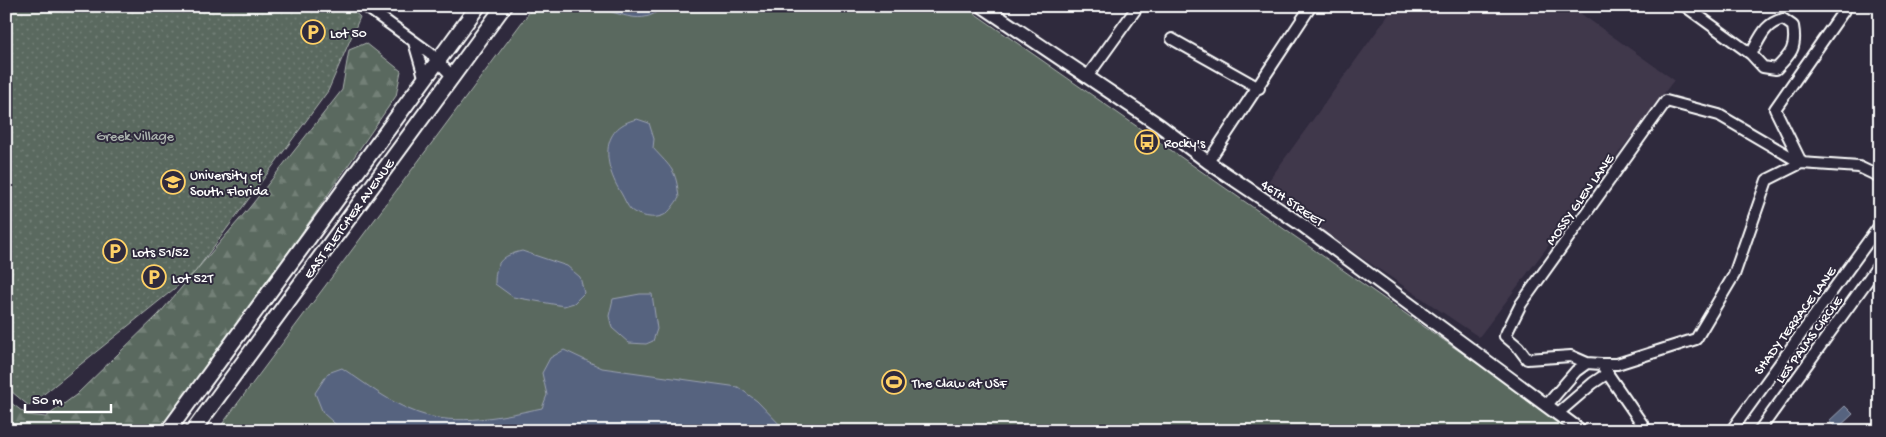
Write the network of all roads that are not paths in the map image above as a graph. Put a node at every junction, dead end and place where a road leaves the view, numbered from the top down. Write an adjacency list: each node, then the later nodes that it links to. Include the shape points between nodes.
1 (365, 6): 10 (street)
2 (478, 6): 12 (main road, EAST FLETCHER AVENUE)
3 (504, 6): 13 (main road, EAST FLETCHER AVENUE)
4 (982, 6): 14 (street, 46TH STREET)
5 (1138, 6): 14 (street)
6 (1311, 6): 16 (street)
7 (1685, 6): 11 (street)
8 (1847, 6): 18 (street, via 1775,109)
9 (1172, 39): 16 (street)
10 (414, 42): 12 (street); 15 (street)
11 (1751, 54): 11 (street, via 1772,22 1783,19 1793,26 1795,41 1790,55 1776,69 1763,68)
12 (434, 57): 13 (street); 15 (main road, EAST FLETCHER AVENUE)
13 (452, 76): 27 (main road, EAST FLETCHER AVENUE)
14 (1087, 77): 17 (street, 46TH STREET)
15 (425, 80): 26 (main road, EAST FLETCHER AVENUE)
16 (1259, 88): 17 (street)
17 (1208, 162): 25 (street, 46TH STREET, via 1310,231)
18 (1802, 163): 19 (street, via 1859,166); 22 (street, MOSSY GLEN LANE, via 1719,115 1666,101 1521,304 1505,336 1527,359 1571,356); 23 (street, MOSSY GLEN LANE, via 1767,180 1734,275 1696,339 1617,364)
19 (1880, 177)
20 (1880, 225): 30 (street, SHADY TERRACE LANE)
21 (1880, 263): 31 (street, LES PALMS CIRCLE)
22 (1587, 363): 23 (street, MOSSY GLEN LANE); 25 (street, via 1576,371)
23 (1601, 364): 24 (street)
24 (1610, 376): 25 (street, via 1594,382); 29 (street)
25 (1552, 410): 28 (street, 46TH STREET)
26 (168, 431)
27 (193, 431)
28 (1581, 431)
29 (1647, 431)
30 (1731, 431)
31 (1759, 431)

